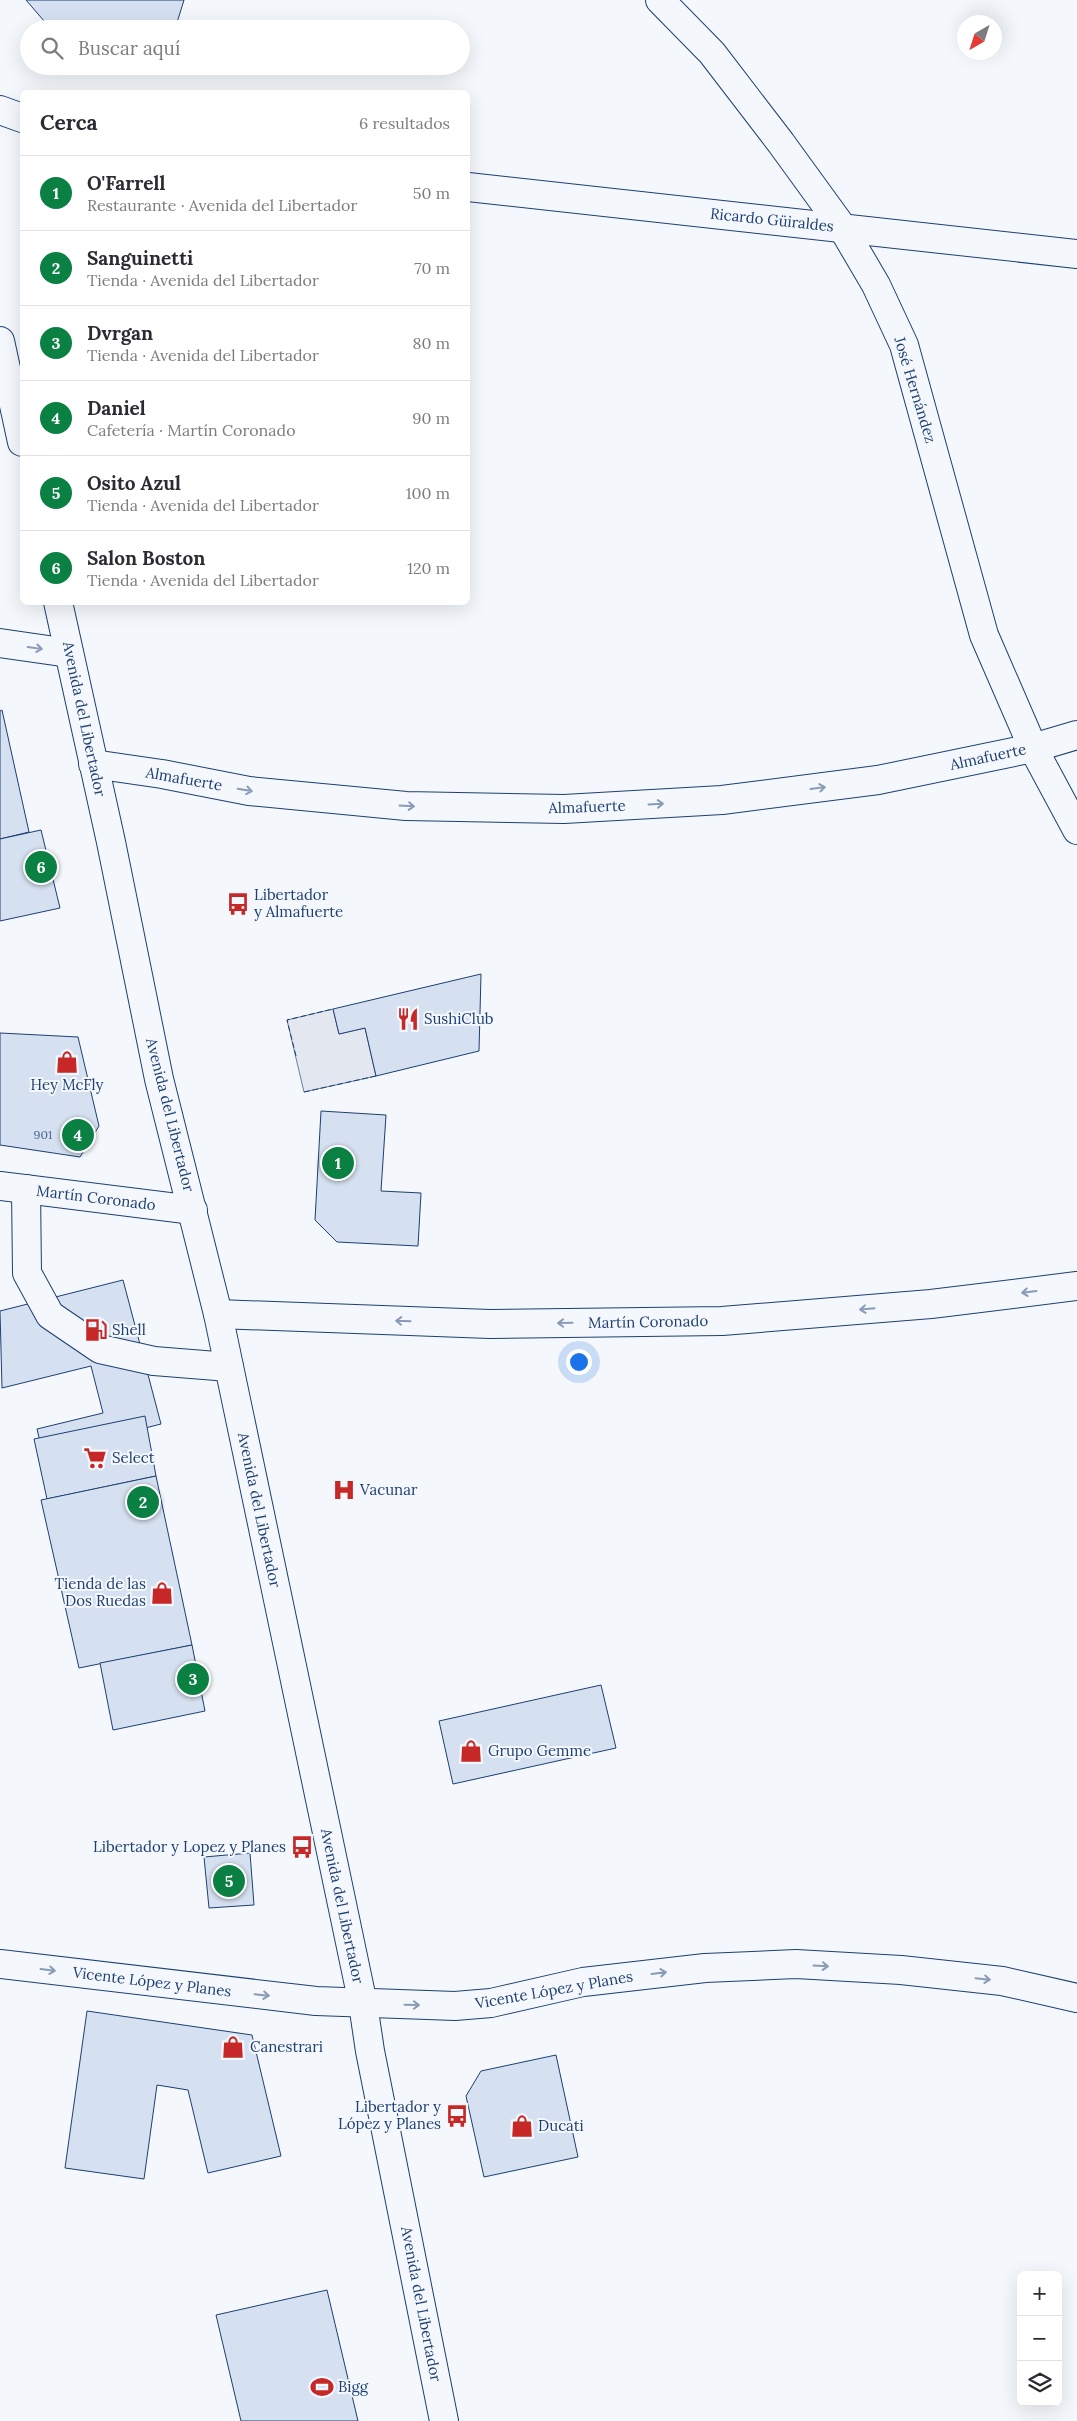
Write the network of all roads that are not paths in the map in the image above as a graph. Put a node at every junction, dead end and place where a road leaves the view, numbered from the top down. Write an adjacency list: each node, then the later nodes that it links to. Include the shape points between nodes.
1 (660, 0): 5 (street, José Hernández, via 712,53)
2 (0, 110): 3 (street)
3 (20, 117)
4 (470, 187): 5 (street, Ricardo Güiraldes)
5 (842, 227): 6 (street, Ricardo Güiraldes); 13 (street, José Hernández, via 876,285 904,345 984,635)
6 (1077, 254)
7 (0, 341): 8 (street)
8 (20, 433)
9 (59, 605): 11 (street, Avenida del Libertador)
10 (0, 643): 11 (street, one-way to 11)
11 (69, 652): 14 (street, Avenida del Libertador)
12 (1077, 735): 13 (street, Almafuerte)
13 (1033, 748): 14 (street, Almafuerte, one-way to 13, via 249,791 406,806 564,809 722,800 878,780); 15 (street, José Hernández)
14 (93, 764): 17 (street, Avenida del Libertador, via 112,842 159,1079)
15 (1077, 830)
16 (13, 1188): 17 (street, Martín Coronado); 20 (street, via 27,1273 50,1315 100,1349 154,1361)
17 (193, 1210): 19 (street, Avenida del Libertador)
18 (1077, 1286): 19 (street, Martín Coronado, one-way to 19, via 931,1304 722,1321 490,1324)
19 (218, 1314): 20 (street, Avenida del Libertador)
20 (229, 1367): 23 (street, Avenida del Libertador)
21 (0, 1964): 23 (street, Vicente López y Planes, one-way to 23)
22 (1077, 1998): 23 (street, Vicente López y Planes, one-way to 22, via 456,2006 491,2003 583,1982 705,1968 796,1964 901,1970 1002,1981)
23 (363, 2004): 24 (street, Avenida del Libertador)
24 (444, 2421)

